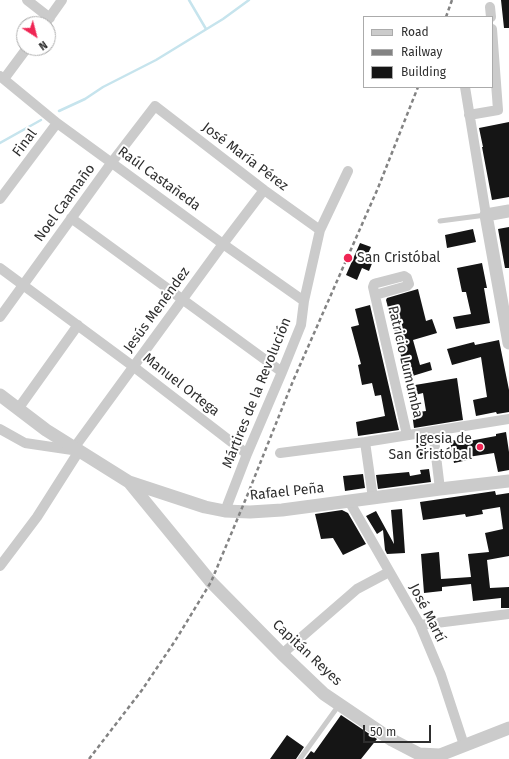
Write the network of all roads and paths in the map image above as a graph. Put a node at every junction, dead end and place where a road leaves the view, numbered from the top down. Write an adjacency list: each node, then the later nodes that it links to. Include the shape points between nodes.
1 (27, 0): 3 (street)
2 (62, 0): 4 (street)
3 (42, 16)
4 (51, 16)
5 (493, 53): 10 (street, via 498,110)
6 (20, 56): 7 (street)
7 (2, 77): 11 (street, Raúl Castañeda)
8 (465, 88): 10 (street)
9 (155, 106): 12 (street, Noel Caamaño); 14 (street, José María Pérez)
10 (469, 115): 17 (street)
11 (57, 123): 12 (street, Raúl Castañeda); 15 (street, Final)
12 (112, 162): 18 (street, Noel Caamaño); 21 (street, Raúl Castañeda)
13 (348, 171): 20 (street, Mártires de la Revolución)
14 (264, 190): 20 (street, José María Pérez); 21 (street, Jesús Menéndez)
15 (0, 199)
16 (509, 211): 17 (street)
17 (486, 215): 19 (lane); 29 (street)
18 (71, 218): 23 (street, Noel Caamaño); 25 (street)
19 (440, 221)
20 (320, 230): 26 (street, Mártires de la Revolución)
21 (223, 244): 25 (street, Jesús Menéndez); 26 (street, Raúl Castañeda)
22 (0, 268): 23 (street, Manuel Ortega)
23 (23, 285): 27 (street, Noel Caamaño); 28 (street, Manuel Ortega)
24 (375, 295): 37 (street, Patricio Lumumba)
25 (182, 300): 30 (street, Jesús Menéndez); 31 (street)
26 (304, 301): 31 (street, Mártires de la Revolución, via 301,325)
27 (0, 317)
28 (78, 325): 30 (street, Manuel Ortega); 33 (street)
29 (509, 344)
30 (134, 366): 39 (street, Jesús Menéndez); 41 (street, Manuel Ortega)
31 (282, 372): 41 (street, Mártires de la Revolución)
32 (0, 395): 33 (street, Rafael Peña)
33 (18, 408): 39 (street, Rafael Peña)
34 (509, 419): 36 (street)
35 (0, 429): 39 (street, Rafael Peña, via 25,443)
36 (433, 431): 37 (street); 44 (street, Patricio Lumumba)
37 (408, 436): 38 (street)
38 (365, 442): 40 (street); 45 (street)
39 (76, 450): 43 (street, Rafael Peña); 48 (street, Jesús Menéndez, via 37,517)
40 (280, 453)
41 (247, 454): 47 (street, Mártires de la Revolución)
42 (509, 481): 44 (street, Rafael Peña)
43 (129, 482): 47 (street, Rafael Peña); 52 (street, Capitán Reyes, via 211,582)
44 (440, 489): 45 (street, Rafael Peña)
45 (372, 498): 46 (street, Rafael Peña)
46 (348, 501): 47 (street, Rafael Peña, via 282,510); 49 (street, José Martí)
47 (225, 511)
48 (0, 566)
49 (389, 572): 51 (street, José Martí); 52 (street, via 357,589)
50 (509, 614): 51 (street)
51 (420, 624): 55 (street, José Martí, via 441,675)
52 (282, 654): 53 (street, Capitán Reyes, via 324,694)
53 (340, 704): 56 (street, Capitán Reyes, via 392,740); 57 (lane)
54 (509, 728): 55 (street, Capitán Reyes)
55 (464, 746): 56 (street, Capitán Reyes, via 440,755)
56 (423, 757)
57 (300, 759)

